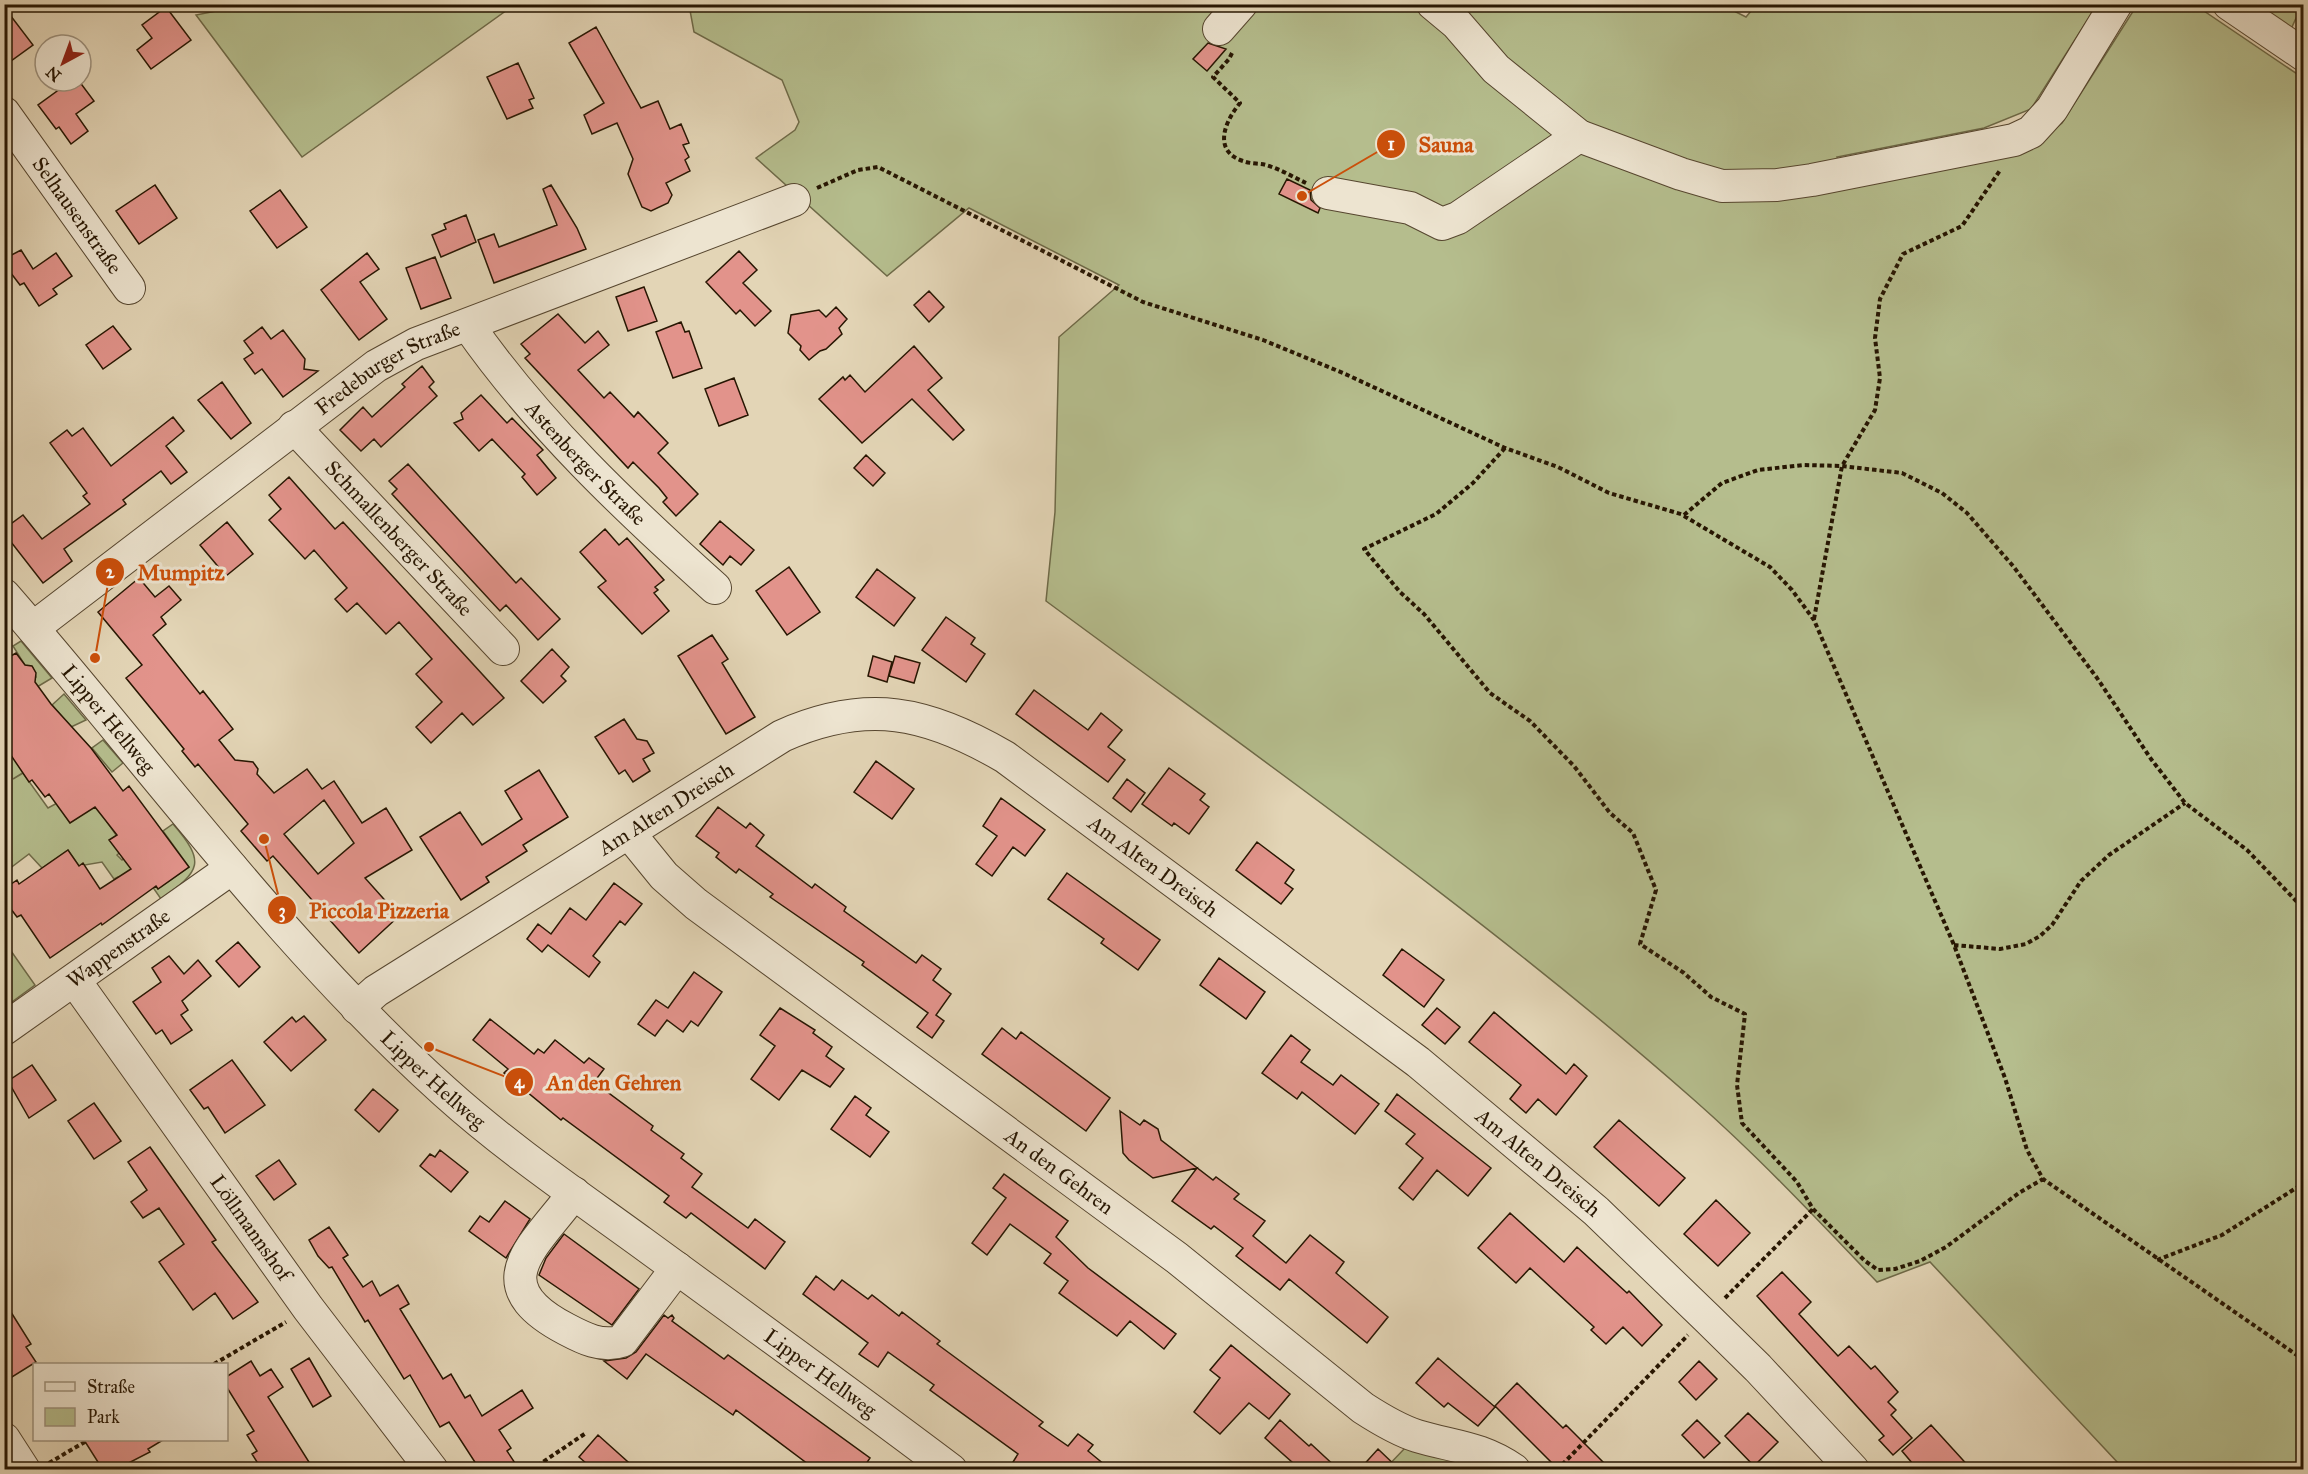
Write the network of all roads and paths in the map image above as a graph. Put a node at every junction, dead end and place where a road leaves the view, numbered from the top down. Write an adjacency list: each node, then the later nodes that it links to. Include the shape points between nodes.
1 (1241, 4): 5 (street)
2 (2116, 4): 9 (street, via 2052,110 2031,132)
3 (2229, 4): 6 (street)
4 (1432, 6): 8 (street, via 1457,24 1496,69)
5 (1219, 29): 10 (path, via 1232,53 1213,77 1240,103 1225,126 1223,142 1227,150 1241,161 1265,165)
6 (2300, 43)
7 (4, 113): 12 (street, Selhausenstraße)
8 (1579, 136): 9 (street, via 1722,186 1812,180); 10 (street, via 1458,218 1442,224 1410,208)
9 (2014, 140): 16 (path, via 1996,179 1962,226 1903,254 1880,299 1875,338 1880,378 1875,410)
10 (1328, 193)
11 (794, 200): 13 (street, Fredeburger Straße); 15 (path, via 851,172 878,167 1143,302 1273,344)
12 (129, 288)
13 (468, 325): 14 (street, Fredeburger Straße, via 416,344 376,366); 18 (street, Astenberger Straße, via 494,362 572,450)
14 (294, 427): 21 (street, Fredeburger Straße); 22 (street, Schmallenberger Straße)
15 (1505, 448): 17 (path, via 1610,492); 34 (path, via 1473,483 1436,514 1364,549 1490,693 1530,721 1574,766 1610,813 1633,833 1656,890 1640,944 1684,973 1711,998 1744,1014 1737,1085 1742,1124 1797,1182)
16 (1842, 466): 17 (path, via 1758,470 1722,483); 20 (path); 23 (path, via 1902,473 1942,493 1967,513 2013,566)
17 (1684, 515): 20 (path, via 1770,567)
18 (715, 588)
19 (4, 595): 21 (street, Lipper Hellweg)
20 (1814, 620): 27 (path)
21 (33, 628): 25 (street, Lipper Hellweg)
22 (503, 649)
23 (2185, 803): 26 (path, via 2247,850); 27 (path, via 2109,855 2081,881 2052,925 2040,936 2026,944 2000,949)
24 (629, 833): 29 (street, Am Alten Dreisch, via 376,991); 38 (street, Am Alten Dreisch, via 765,745 817,722 881,713 921,718 950,727 1005,757 1418,1062 1596,1211); 49 (street, An den Gehren, via 664,876 696,904 1177,1258 1363,1408 1417,1436 1487,1453)
25 (232, 868): 28 (street, Wappenstraße); 29 (street, Lipper Hellweg)
26 (2304, 909)
27 (1954, 945): 31 (path, via 2005,1078 2027,1150)
28 (75, 981): 30 (street, Wappenstraße); 37 (street, Löllmannshof)
29 (357, 1008): 33 (street, Lipper Hellweg, via 470,1114)
30 (4, 1029)
31 (2043, 1179): 34 (path, via 1946,1247 1894,1269 1878,1270 1865,1261); 35 (path)
32 (2304, 1183): 35 (path, via 2222,1235)
33 (574, 1193): 36 (street, Lipper Hellweg); 36 (street, via 525,1259 519,1274 520,1290 545,1318 602,1344 622,1341)
34 (1813, 1209): 38 (path)
35 (2157, 1260): 40 (path)
36 (677, 1268): 48 (street, Lipper Hellweg)
37 (308, 1308): 41 (path); 46 (street, Löllmannshof)
38 (1707, 1317): 51 (street, Am Alten Dreisch)
39 (1679, 1345): 50 (path)
40 (2304, 1360)
41 (217, 1363)
42 (586, 1433): 47 (path)
43 (4, 1439): 45 (street)
44 (86, 1441): 45 (path)
45 (36, 1467)
46 (432, 1470)
47 (531, 1470)
48 (951, 1470)
49 (1514, 1470)
50 (1557, 1470)
51 (1852, 1470)

